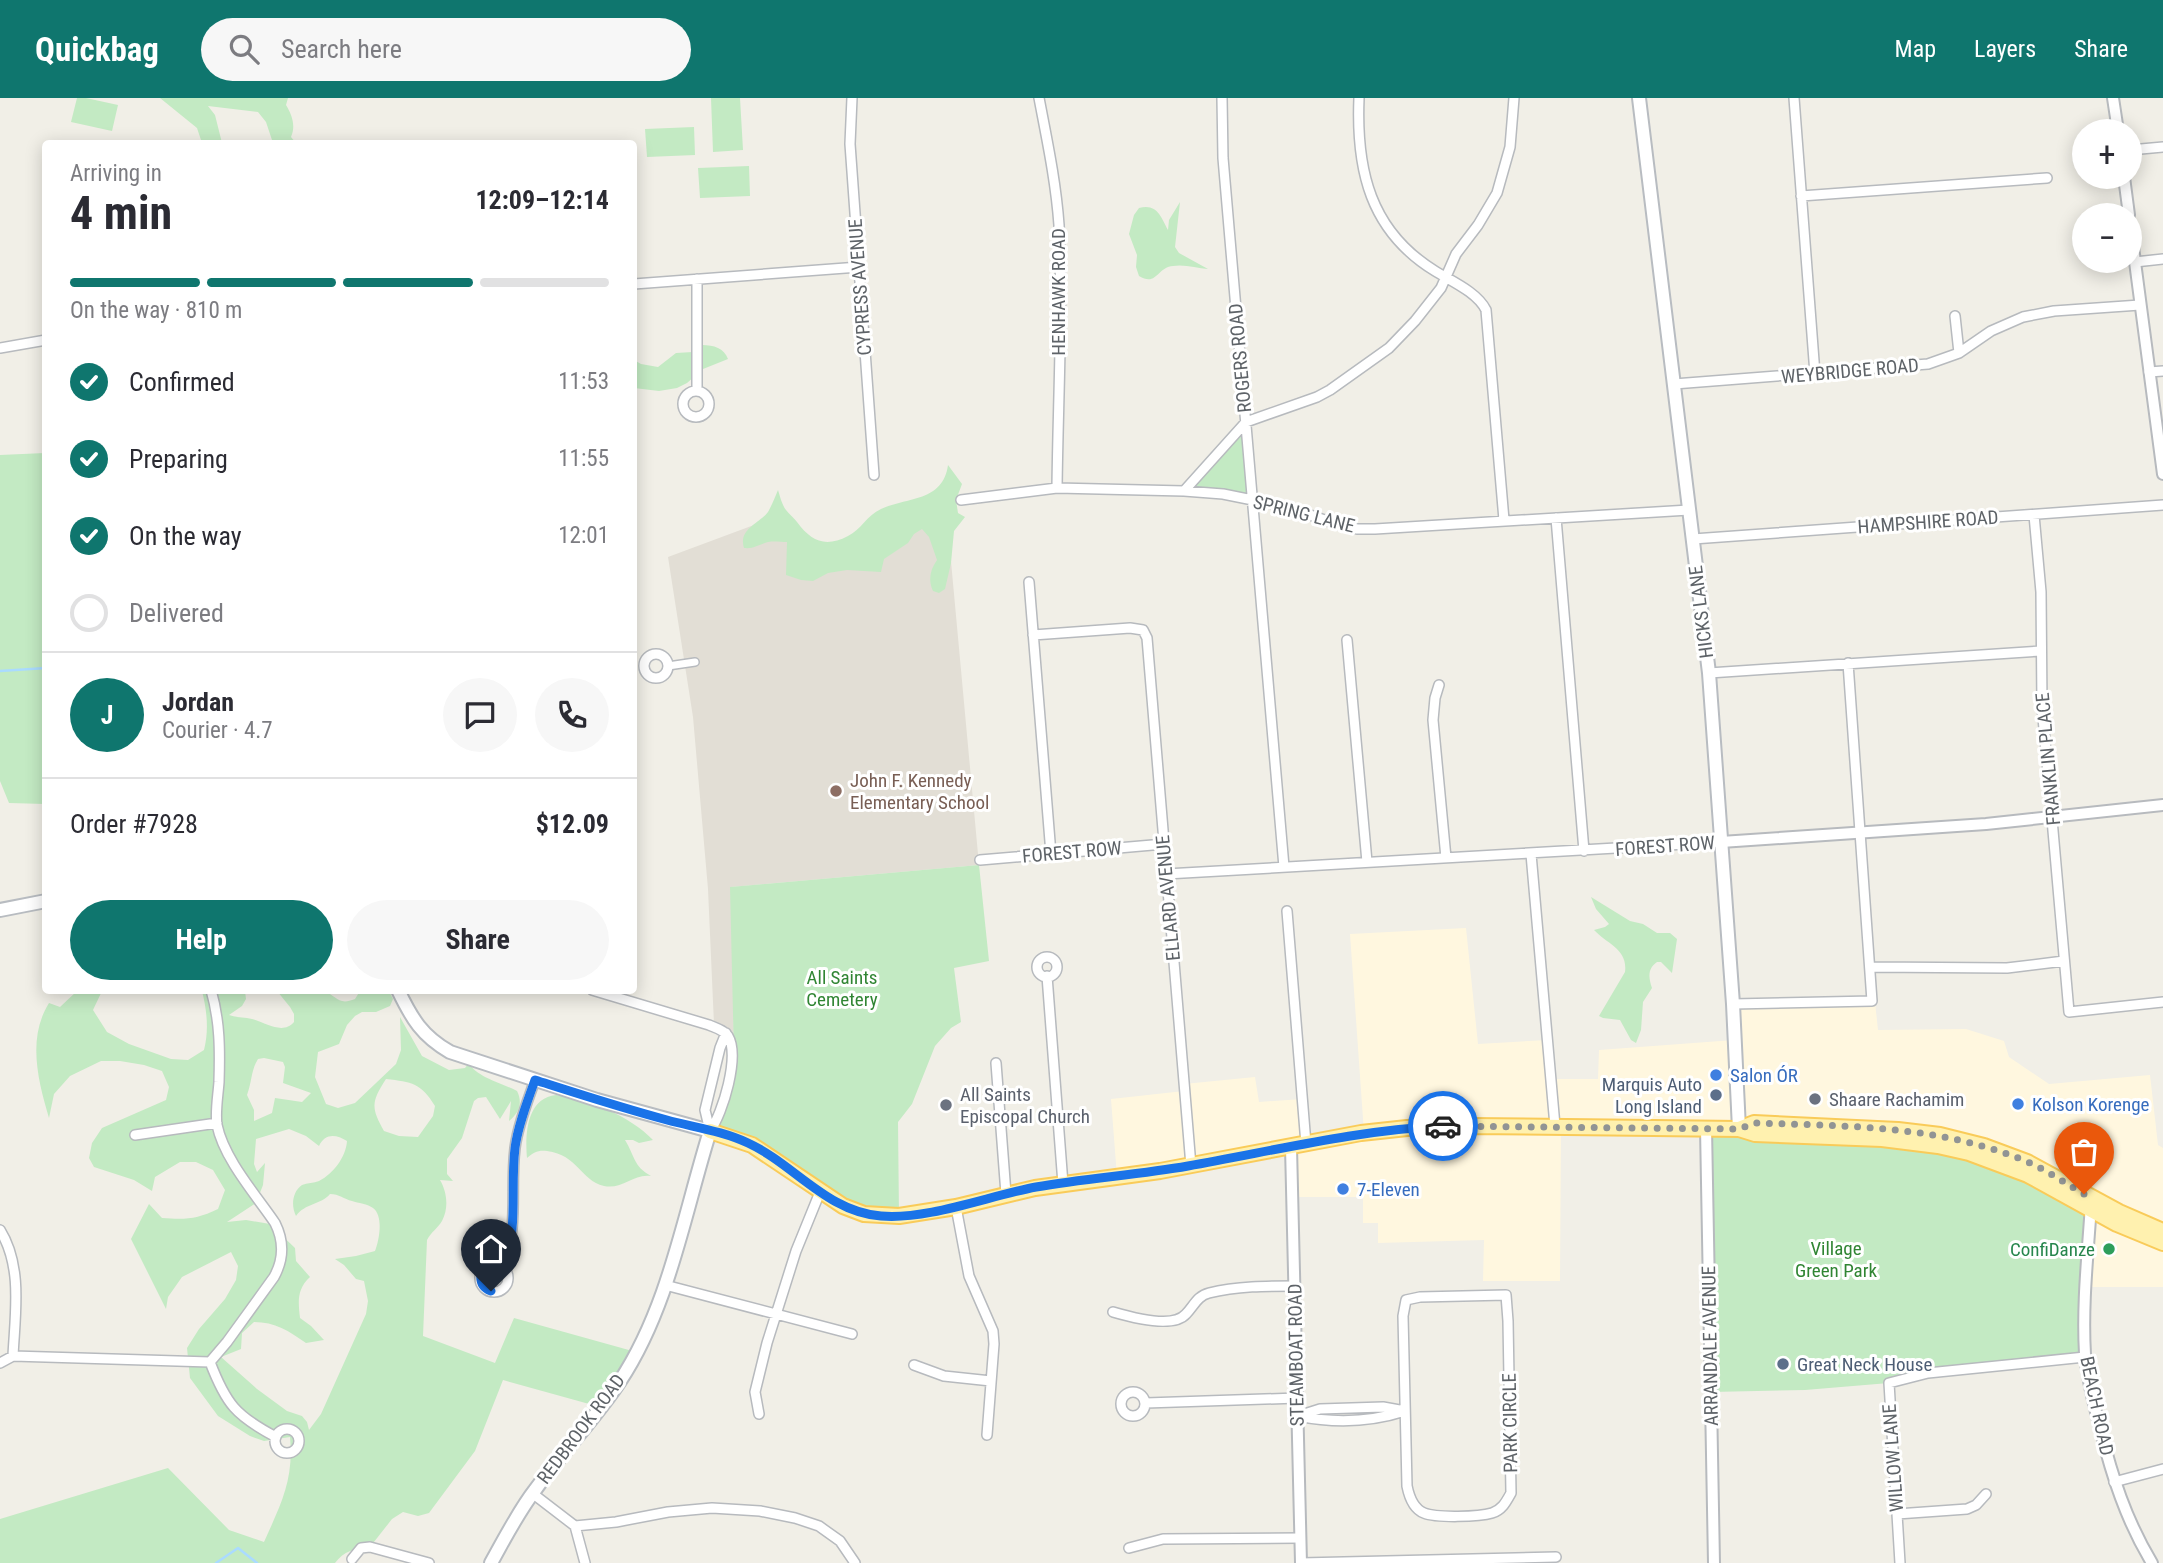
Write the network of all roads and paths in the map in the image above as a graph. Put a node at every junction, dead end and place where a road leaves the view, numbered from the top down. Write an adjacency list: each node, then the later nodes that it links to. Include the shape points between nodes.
1 (852, 98): 16 (street, CYPRESS AVENUE, via 850,144)
2 (1039, 98): 34 (street, HENHAWK ROAD, via 1059,224)
3 (1222, 98): 31 (street, ROGERS ROAD)
4 (1359, 98): 18 (street, via 1359,150 1382,218 1408,251)
5 (1514, 98): 18 (street, via 1510,147 1497,193)
6 (1639, 98): 29 (main road, HICKS LANE)
7 (1794, 98): 13 (street)
8 (2113, 98): 9 (street)
9 (2116, 119)
10 (2163, 147): 11 (street)
11 (2142, 149)
12 (2048, 178): 13 (street)
13 (1801, 196): 28 (street)
14 (2163, 259): 15 (street)
15 (2142, 261)
16 (859, 267): 19 (street); 33 (street, CYPRESS AVENUE)
17 (2136, 273): 21 (street)
18 (1445, 277): 31 (street, via 1415,321 1370,363 1317,397); 42 (street, via 1483,303 1486,310)
19 (696, 279): 20 (street); 30 (street)
20 (637, 284)
21 (2140, 305): 25 (street, WEYBRIDGE ROAD, via 2023,317); 27 (street)
22 (1955, 316): 25 (street)
23 (42, 341): 24 (street)
24 (0, 348)
25 (1959, 353): 28 (street, WEYBRIDGE ROAD, via 1928,364)
26 (2163, 371): 27 (street)
27 (2149, 372): 32 (street)
28 (1815, 374): 29 (street, WEYBRIDGE ROAD)
29 (1674, 384): 39 (main road, HICKS LANE)
30 (697, 390)
31 (1245, 422): 35 (street); 37 (street, ROGERS ROAD)
32 (2163, 474)
33 (874, 475)
34 (1057, 488): 35 (street, SPRING LANE); 36 (street, SPRING LANE)
35 (1184, 491): 37 (street, SPRING LANE)
36 (961, 500)
37 (1252, 500): 42 (street, SPRING LANE, via 1357,529); 65 (street, ROGERS ROAD)
38 (2163, 505): 40 (street, HAMPSHIRE ROAD)
39 (1689, 510): 41 (street, SPRING LANE); 43 (main road, HICKS LANE)
40 (2034, 514): 43 (street, HAMPSHIRE ROAD); 47 (street, FRANKLIN PLACE)
41 (1556, 518): 42 (street, SPRING LANE); 59 (street)
42 (1504, 520)
43 (1693, 539): 52 (main road, HICKS LANE)
44 (1029, 582): 45 (street)
45 (1033, 635): 58 (street, ELLARD AVENUE, via 1143,631); 60 (street)
46 (1347, 640): 64 (street)
47 (2041, 651): 49 (street); 55 (street, FRANKLIN PLACE)
48 (695, 662): 50 (street)
49 (1848, 663): 52 (street); 56 (street)
50 (668, 666): 51 (street, via 659,678 651,678); 51 (street, via 666,658 655,654)
51 (639, 668)
52 (1709, 673): 57 (main road, HICKS LANE)
53 (1438, 685): 62 (street, via 1433,720)
54 (2163, 806): 55 (street, FOREST ROW)
55 (2052, 817): 56 (street, FOREST ROW); 70 (street, FRANKLIN PLACE)
56 (1861, 833): 57 (street, FOREST ROW); 71 (street)
57 (1721, 842): 59 (street, FOREST ROW); 77 (main road, HICKS LANE)
58 (1164, 844): 60 (street, FOREST ROW); 66 (street, ELLARD AVENUE)
59 (1584, 851): 61 (street, FOREST ROW)
60 (1051, 854): 63 (street, FOREST ROW)
61 (1531, 854): 62 (street, FOREST ROW); 82 (street)
62 (1447, 858): 64 (street, FOREST ROW)
63 (980, 860)
64 (1367, 862): 65 (street, FOREST ROW)
65 (1284, 867): 66 (street, FOREST ROW)
66 (1166, 874): 88 (street, ELLARD AVENUE)
67 (42, 902): 68 (main road)
68 (0, 910)
69 (1287, 911): 87 (street)
70 (2064, 961): 71 (street, via 2007,968); 76 (street, FRANKLIN PLACE, via 2069,1012)
71 (1870, 967): 77 (street, via 1872,1001)
72 (1047, 976): 89 (street)
73 (212, 994): 81 (street, via 219,1020)
74 (400, 994): 80 (main road, via 412,1019 436,1044)
75 (605, 994): 78 (street)
76 (2163, 1002)
77 (1733, 1004): 84 (main road, HICKS LANE)
78 (726, 1033): 85 (street, via 705,1110); 85 (street, via 733,1060 717,1121)
79 (996, 1063): 91 (street)
80 (535, 1080): 85 (main road); 97 (street, via 517,1135 512,1239)
81 (217, 1123): 86 (street); 105 (street, via 231,1157 281,1234 282,1251 274,1277)
82 (1555, 1126): 83 (main road); 87 (main road, via 1407,1128)
83 (1706, 1128): 84 (main road); 131 (street, ARRANDALE AVENUE)
84 (1739, 1129): 92 (main road, via 1754,1123 1940,1135 2027,1162)
85 (710, 1131): 90 (main road, via 752,1145); 98 (main road, REDBROOK ROAD)
86 (135, 1135)
87 (1299, 1145): 88 (main road); 99 (street, STEAMBOAT ROAD)
88 (1191, 1166): 89 (main road)
89 (1063, 1184): 91 (main road)
90 (820, 1192): 93 (main road, via 843,1206 880,1216); 101 (street)
91 (1006, 1194): 93 (main road)
92 (2091, 1204): 95 (main road); 96 (main road, via 2117,1224); 104 (street, BEACH ROAD)
93 (956, 1207): 108 (street, via 968,1276 993,1331)
94 (0, 1230): 103 (street, via 15,1267)
95 (2163, 1231)
96 (2163, 1243)
97 (503, 1267)
98 (665, 1285): 101 (street); 118 (main road, REDBROOK ROAD, via 621,1380)
99 (1295, 1286): 100 (street, via 1206,1293 1178,1320 1139,1319); 109 (street, STEAMBOAT ROAD)
100 (1113, 1312)
101 (777, 1314): 102 (street); 112 (street, via 756,1386)
102 (852, 1334)
103 (13, 1356): 105 (street); 106 (street)
104 (2085, 1357): 117 (street, BEACH ROAD); 120 (street, WILLOW LANE, via 1928,1373 1889,1382)
105 (210, 1362): 115 (street, via 234,1409)
106 (0, 1363)
107 (914, 1365): 108 (street, via 944,1376)
108 (991, 1381): 114 (street)
109 (1297, 1398): 110 (street); 113 (street, STEAMBOAT ROAD)
110 (1146, 1403)
111 (1405, 1411): 111 (street, PARK CIRCLE, via 1408,1495 1416,1507 1432,1515 1466,1516 1493,1513 1504,1506 1511,1493 1506,1295 1406,1300); 113 (street, via 1320,1409)
112 (759, 1414)
113 (1298, 1416): 122 (street, STEAMBOAT ROAD)
114 (987, 1435)
115 (276, 1437)
116 (2163, 1469): 117 (street)
117 (2114, 1482): 133 (street, BEACH ROAD, via 2132,1529)
118 (532, 1493): 121 (street); 127 (main road, REDBROOK ROAD)
119 (1986, 1494): 120 (street, via 1967,1509)
120 (1897, 1514): 132 (street, WILLOW LANE)
121 (575, 1526): 128 (street); 129 (street, via 712,1508 760,1511 820,1526 840,1541)
122 (1300, 1538): 123 (street, via 1163,1539); 130 (street, STEAMBOAT ROAD)
123 (1129, 1548)
124 (1556, 1557): 130 (street)
125 (352, 1559): 126 (street, via 360,1548 370,1547)
126 (429, 1563)
127 (491, 1563)
128 (585, 1563)
129 (855, 1563)
130 (1301, 1563)
131 (1714, 1563)
132 (1900, 1563)
133 (2152, 1563)

